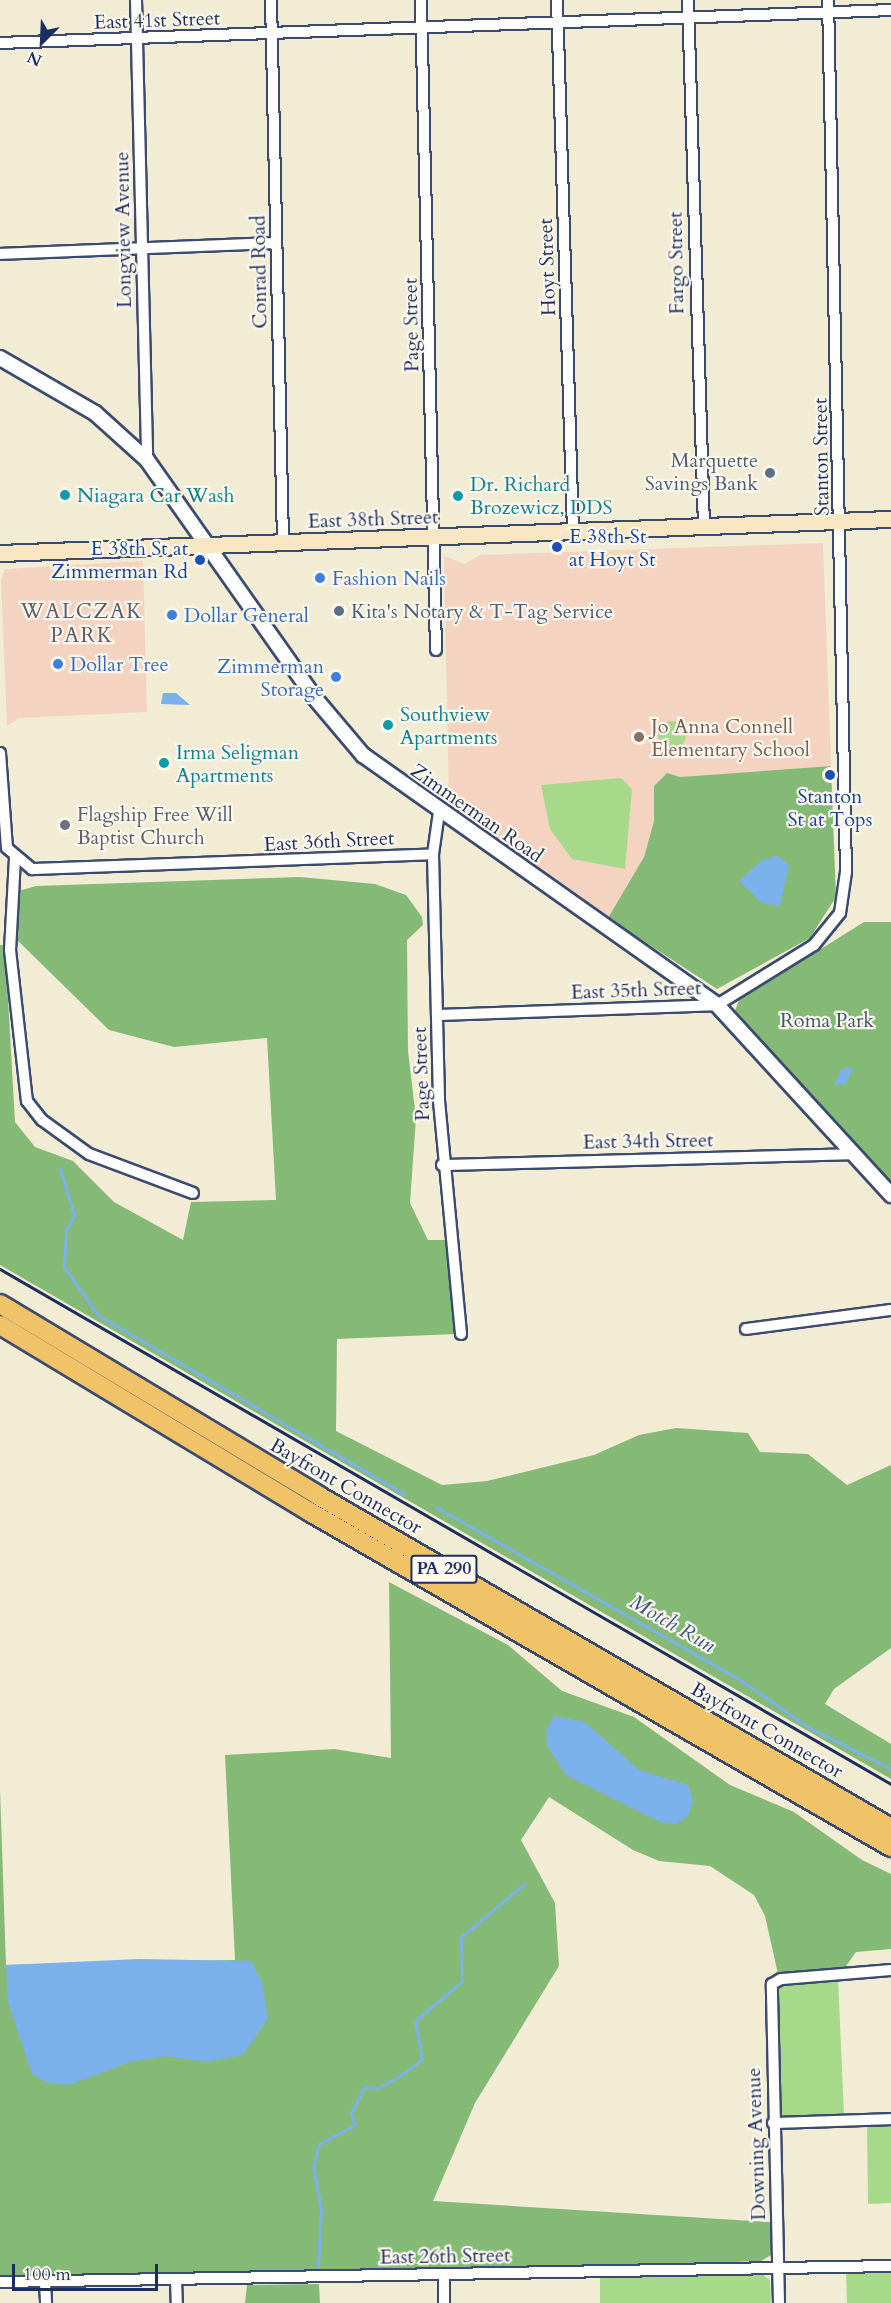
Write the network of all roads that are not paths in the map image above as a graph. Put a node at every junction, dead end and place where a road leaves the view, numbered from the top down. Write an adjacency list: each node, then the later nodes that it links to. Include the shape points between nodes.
1 (136, 0): 13 (street, Longview Avenue)
2 (271, 0): 12 (street, Conrad Road)
3 (421, 0): 11 (street, Page Street)
4 (557, 0): 10 (street, Hoyt Street)
5 (688, 0): 9 (street, Fargo Street)
6 (828, 0): 8 (street, Stanton Street)
7 (891, 10): 8 (street, East 41st Street)
8 (828, 12): 9 (street, East 41st Street); 21 (street, Stanton Street)
9 (689, 18): 10 (street, East 41st Street); 22 (street, Fargo Street)
10 (558, 22): 11 (street, East 41st Street); 23 (street, Hoyt Street)
11 (422, 28): 12 (street, East 41st Street); 24 (street, Page Street)
12 (272, 34): 13 (street, East 41st Street); 15 (street, Conrad Road)
13 (136, 40): 14 (street, East 41st Street); 16 (street, Longview Avenue)
14 (0, 43)
15 (276, 243): 16 (street); 25 (street, Conrad Road)
16 (141, 250): 17 (street); 19 (street, Longview Avenue)
17 (0, 254)
18 (0, 358): 19 (street, Zimmerman Road, via 95,413)
19 (147, 460): 26 (street, Zimmerman Road)
20 (891, 519): 21 (main road, East 38th Street)
21 (840, 521): 22 (main road, East 38th Street); 33 (street, Stanton Street, via 846,872)
22 (704, 526): 23 (main road, East 38th Street)
23 (573, 532): 24 (main road, East 38th Street)
24 (434, 538): 25 (main road, East 38th Street); 28 (street, Page Street)
25 (284, 543): 26 (main road, East 38th Street)
26 (208, 546): 27 (main road, East 38th Street); 30 (street, Zimmerman Road, via 346,739)
27 (0, 553)
28 (436, 650)
29 (0, 753): 32 (street, via 4,835)
30 (439, 812): 31 (street, Page Street); 34 (street, Zimmerman Road)
31 (433, 854): 32 (street, East 36th Street, via 49,872 32,869); 35 (street, Page Street)
32 (15, 858): 38 (street, via 9,889 17,1042 27,1101 42,1120 101,1160)
33 (840, 913): 34 (street, East 35th Street, via 814,945)
34 (717, 1005): 35 (street, East 35th Street); 36 (street, Zimmerman Road)
35 (437, 1015): 37 (street, Page Street)
36 (854, 1154): 37 (street, East 34th Street); 39 (street, Zimmerman Road)
37 (442, 1165): 44 (street, Page Street)
38 (193, 1193)
39 (891, 1196)
40 (0, 1304): 45 (highway, Bayfront Connector / PA 290, via 319,1496)
41 (891, 1310): 43 (street)
42 (0, 1325): 46 (highway, Bayfront Connector / PA 290, via 310,1512)
43 (746, 1329)
44 (461, 1334)
45 (891, 1828)
46 (891, 1847)
47 (891, 1970): 49 (street, Downing Avenue, via 781,1979 772,1984)
48 (891, 2119): 49 (street)
49 (773, 2123): 51 (street, Downing Avenue)
50 (891, 2266): 51 (street, East 26th Street)
51 (778, 2269): 52 (street, East 26th Street); 59 (street, Downing Avenue)
52 (444, 2274): 53 (street, East 26th Street); 58 (street)
53 (177, 2280): 55 (street, East 26th Street); 57 (street)
54 (1, 2282): 55 (street, East 26th Street)
55 (45, 2282): 56 (street)
56 (46, 2303)
57 (177, 2303)
58 (444, 2303)
59 (778, 2303)

